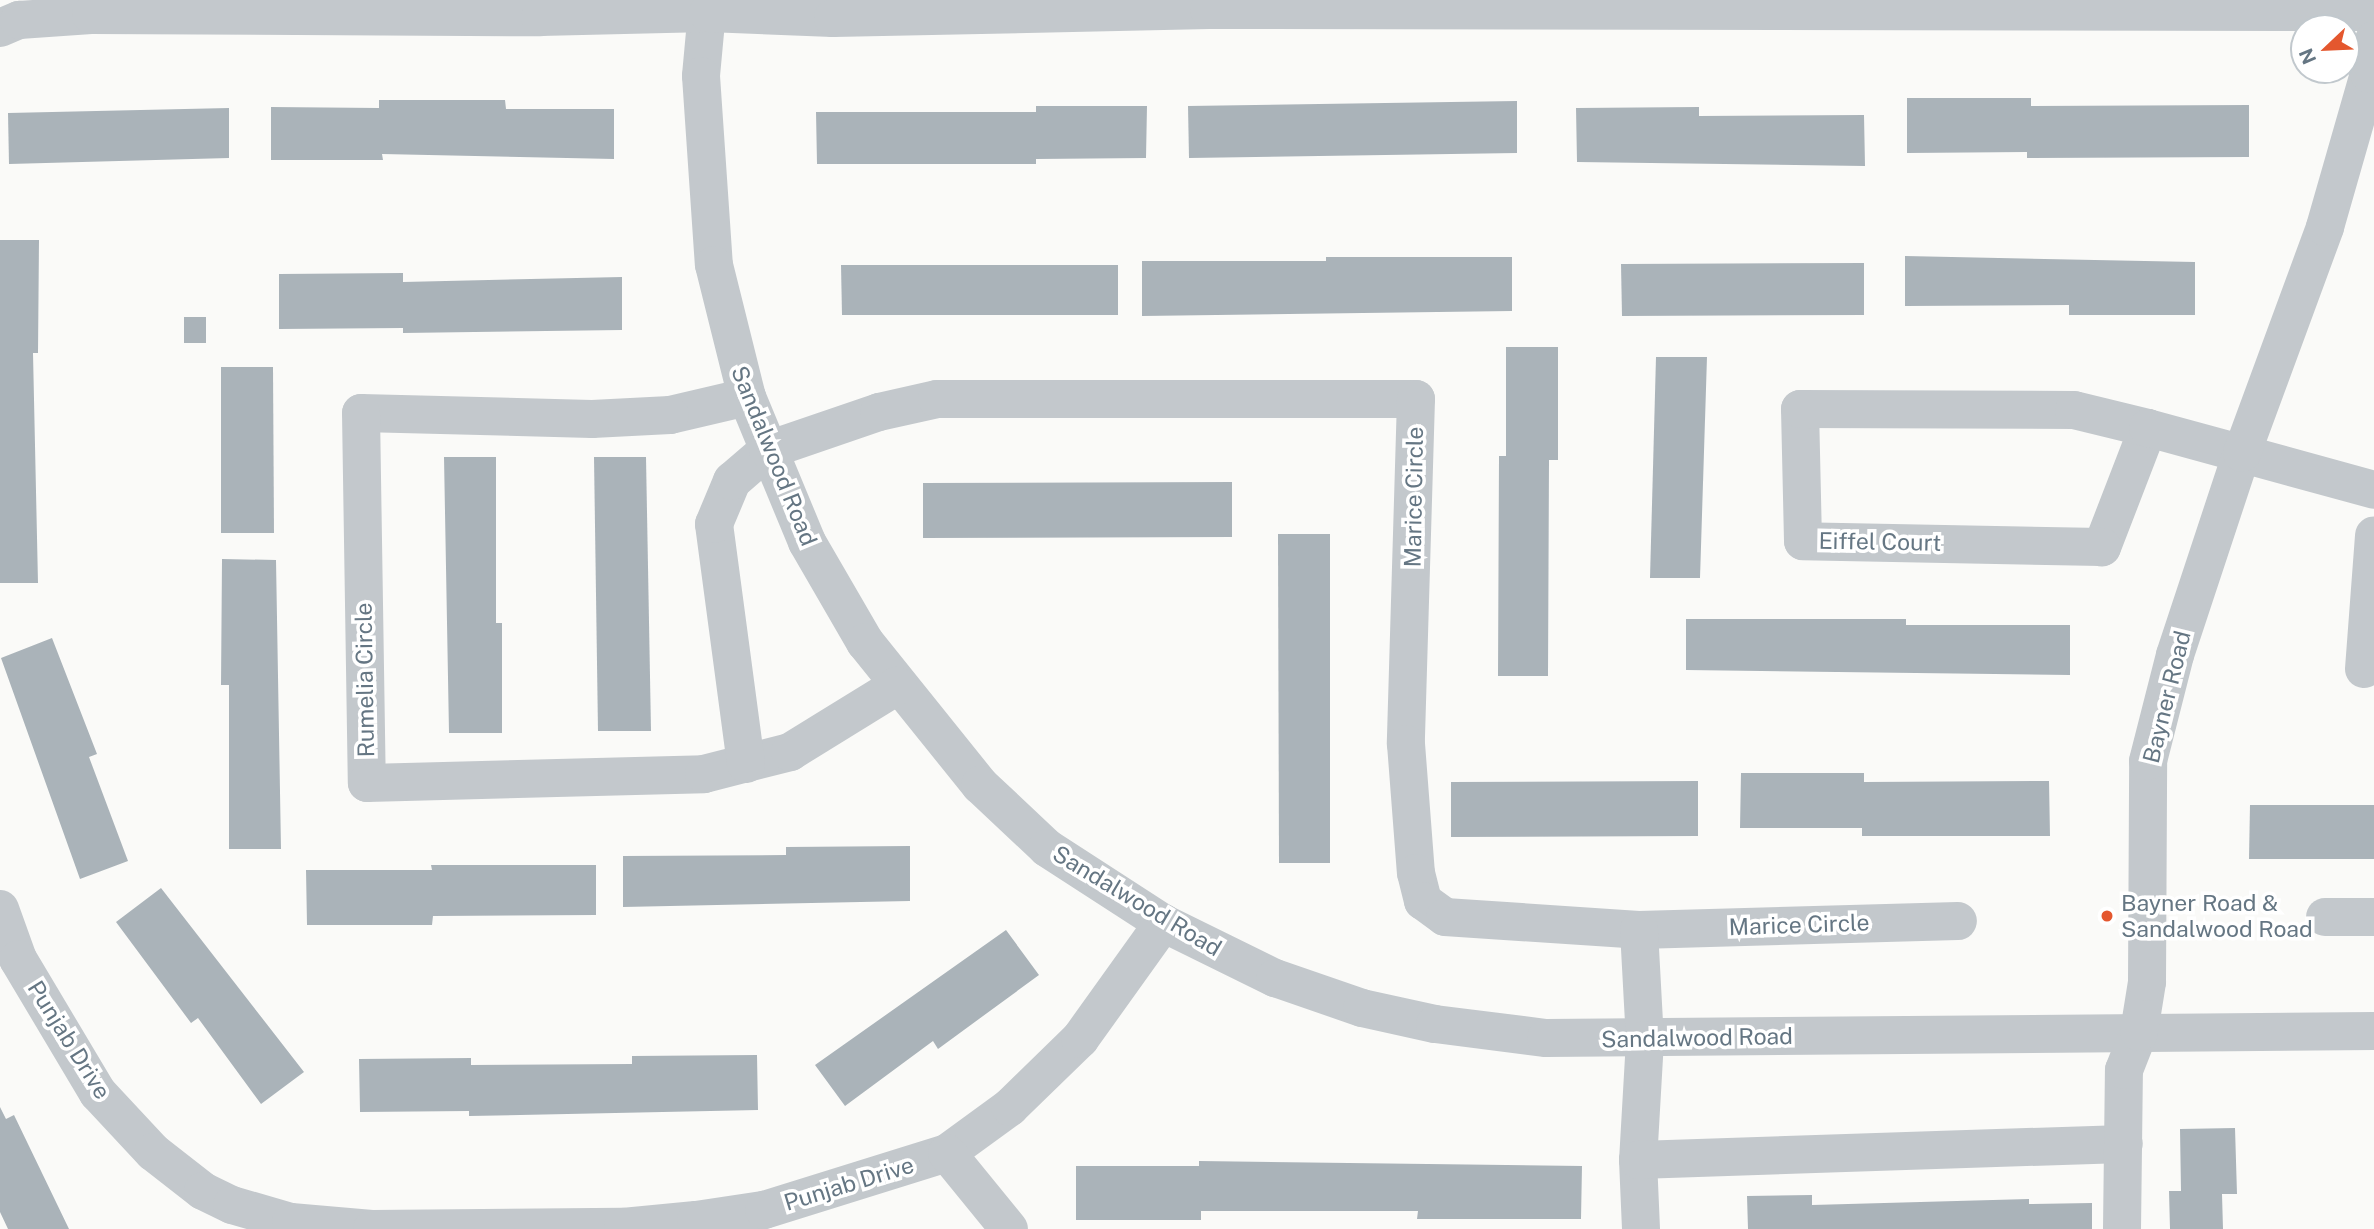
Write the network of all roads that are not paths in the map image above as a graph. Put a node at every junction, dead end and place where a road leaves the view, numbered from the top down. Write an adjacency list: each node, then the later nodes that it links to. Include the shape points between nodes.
1 (708, 7): 2 (street, via 833,18 1209,10); 3 (street, via 540,17 91,15 19,20); 5 (street, Sandalwood Road, via 701,76 708,210 725,323)
2 (2374, 12)
3 (0, 28)
4 (2374, 40): 8 (street, Bayner Road, via 2369,74 2325,228)
5 (747, 397): 7 (street, Sandalwood Road); 13 (street, Rumelia Circle, via 670,415 605,418 361,413 367,783 636,779 704,774)
6 (2148, 428): 6 (street, Eiffel Court, via 2074,410 1800,410 1802,541 2102,547); 8 (street, Eiffel Court)
7 (768, 450): 12 (street, Sandalwood Road, via 827,583); 13 (street, via 732,481 713,524); 19 (street, Marice Circle, via 879,412 937,399 1416,399 1406,744 1416,873 1423,901 1445,917)
8 (2242, 453): 9 (street); 21 (street, Bayner Road, via 2175,655 2148,761 2147,982)
9 (2374, 490)
10 (2374, 535): 11 (street)
11 (2364, 670)
12 (897, 686): 13 (street, Rumelia Circle, via 790,752); 18 (street, Sandalwood Road, via 980,785 1047,848)
13 (746, 764)
14 (0, 909): 24 (street, Punjab Drive, via 18,959 98,1093 153,1152 203,1191 291,1222 372,1229 623,1227 696,1220 764,1210)
15 (2325, 917): 16 (street)
16 (2374, 917)
17 (1958, 921): 19 (street, Marice Circle)
18 (1163, 923): 22 (street, Sandalwood Road, via 1275,978 1362,1008 1435,1024 1546,1038); 24 (street, Punjab Drive, via 1080,1039 1010,1107)
19 (1639, 930): 22 (street)
20 (2374, 1031): 21 (street, Sandalwood Road)
21 (2139, 1032): 22 (street, Sandalwood Road); 23 (street, Bayner Road, via 2124,1069)
22 (1645, 1040): 25 (street)
23 (2124, 1144): 25 (street); 28 (street, Bayner Road)
24 (947, 1153): 26 (street)
25 (1638, 1160): 27 (street)
26 (1009, 1229)
27 (1641, 1229)
28 (2122, 1229)

